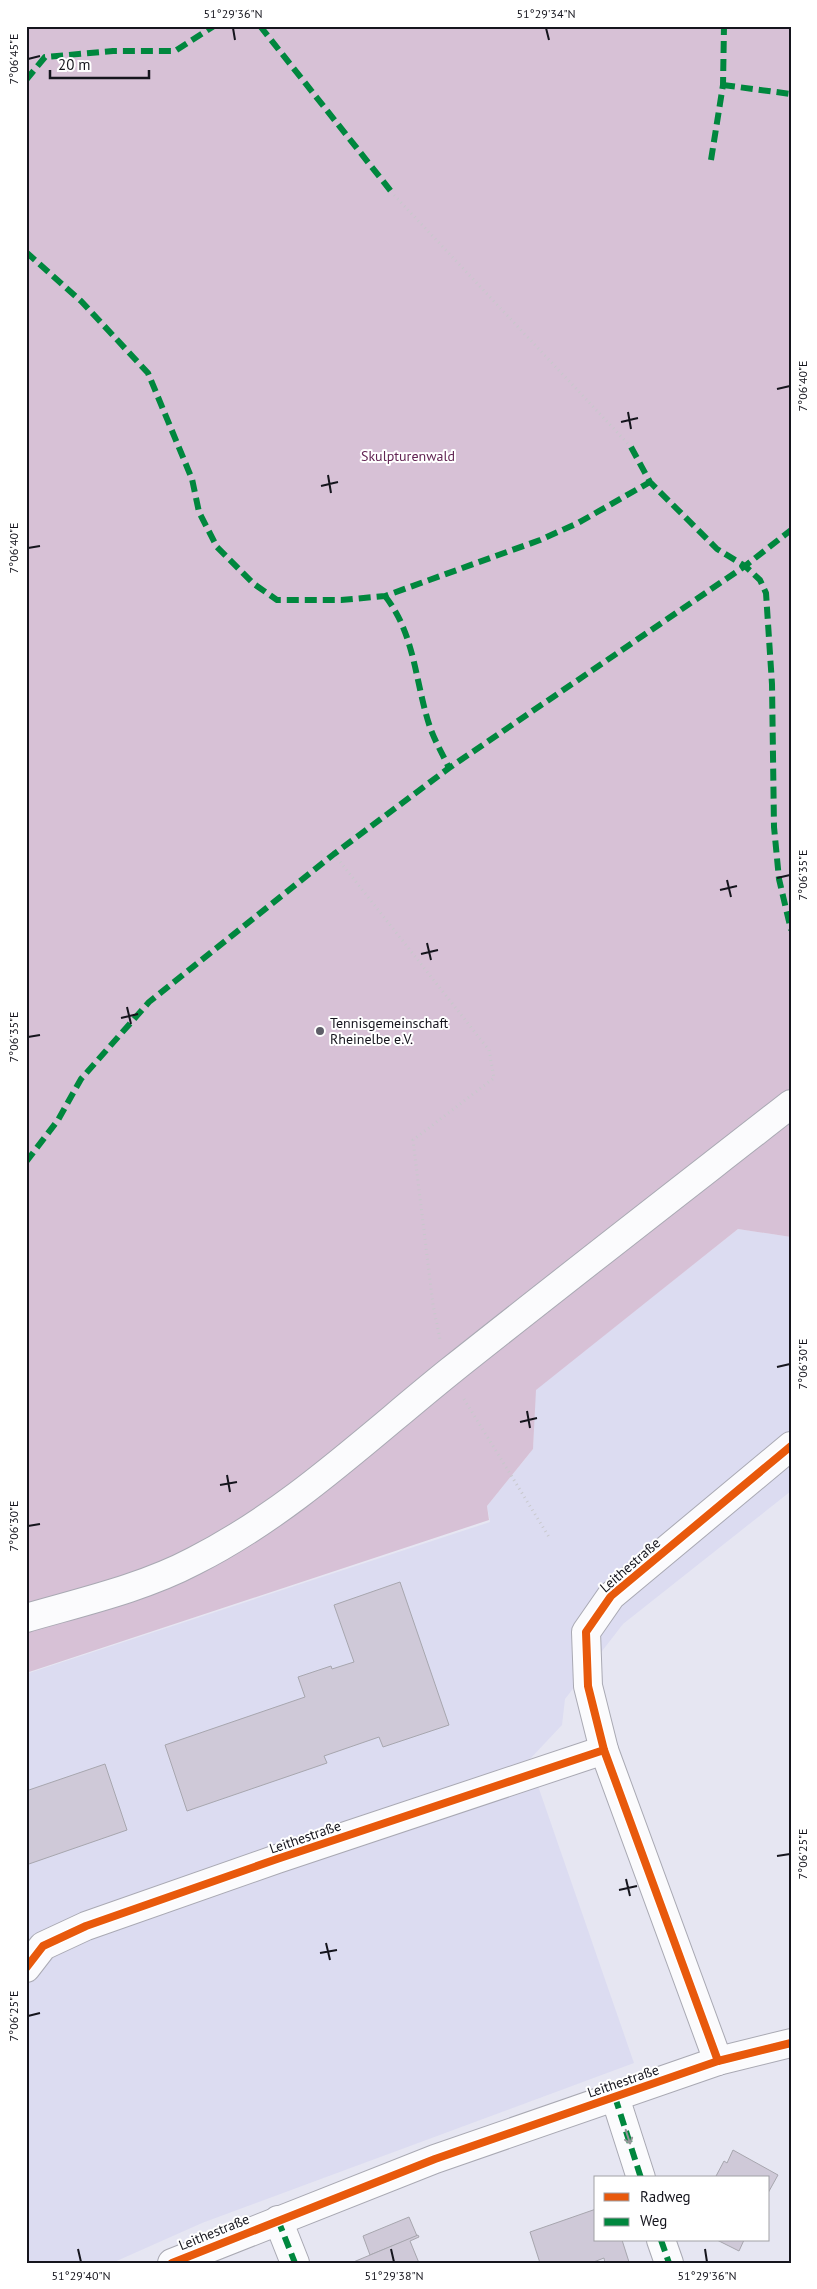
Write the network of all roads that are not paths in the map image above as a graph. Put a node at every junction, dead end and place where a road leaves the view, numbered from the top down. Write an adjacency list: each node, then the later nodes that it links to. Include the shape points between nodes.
1 (791, 1104): 3 (street, via 448,1374 319,1480 250,1528 193,1562 131,1587)
2 (791, 1446): 4 (street, Leithestraße, via 611,1596 586,1632 588,1686)
3 (26, 1618)
4 (604, 1750): 5 (street, Leithestraße, via 86,1926 42,1946); 7 (street, Leithestraße)
5 (26, 1968)
6 (791, 2043): 7 (street, Leithestraße)
7 (718, 2061): 8 (street, Leithestraße)
8 (614, 2097): 9 (street, Leithestraße, one-way to 9); 10 (street, Leithestraße)
9 (640, 2176)
10 (278, 2220): 12 (street, Leithestraße); 13 (street)
11 (663, 2242): 14 (street)
12 (172, 2263)
13 (296, 2263)
14 (669, 2263)

